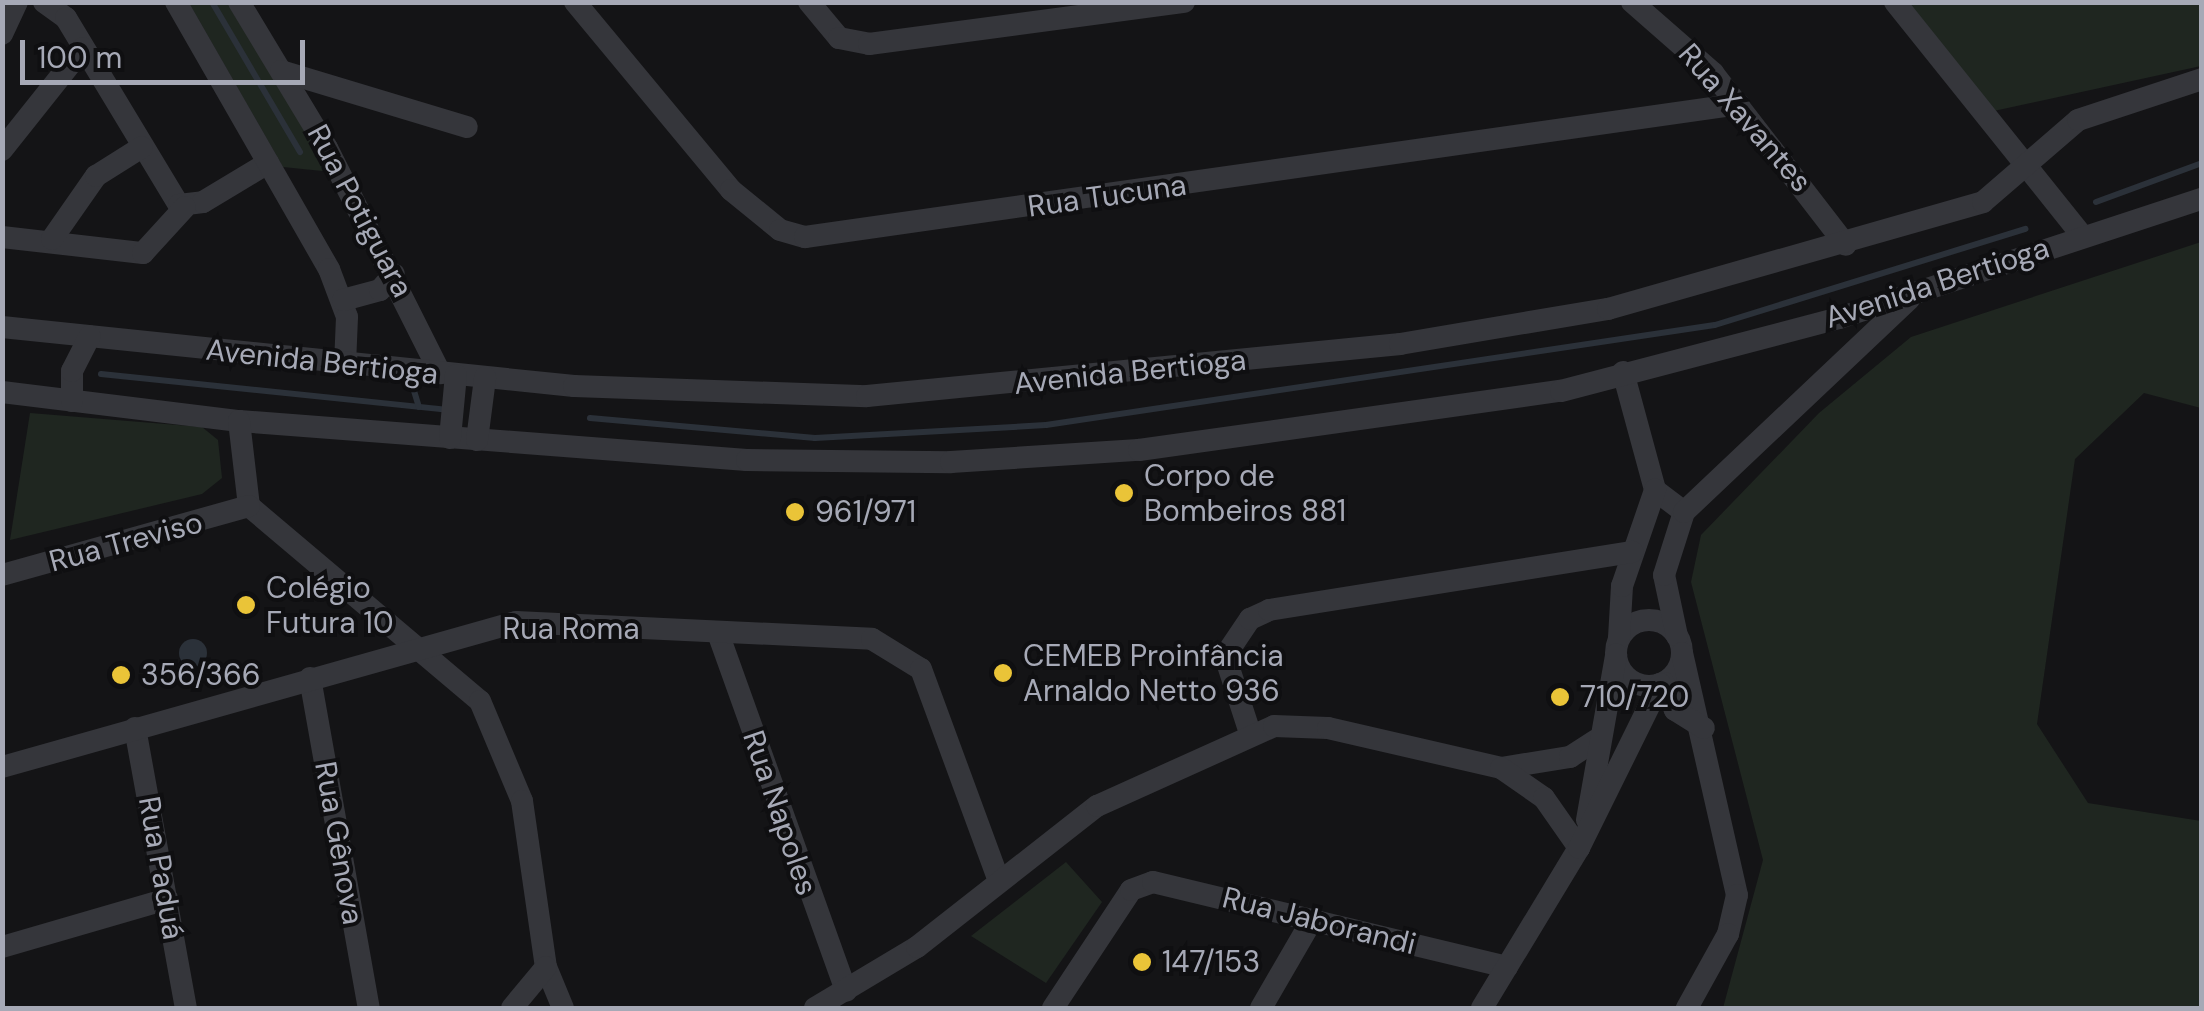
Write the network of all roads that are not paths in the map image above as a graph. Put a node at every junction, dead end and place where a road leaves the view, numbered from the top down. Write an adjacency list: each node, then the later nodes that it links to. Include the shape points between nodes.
1 (17, 2): 11 (street)
2 (44, 2): 12 (street)
3 (176, 2): 19 (street, Rua Potiguara)
4 (239, 2): 13 (street, Rua Potiguara)
5 (575, 2): 15 (street, Rua Tucuna, via 731,190 780,230 805,237)
6 (809, 2): 10 (street, via 840,38 858,44)
7 (1184, 2): 10 (street)
8 (1632, 2): 15 (street, Rua Xavantes)
9 (1895, 2): 20 (street)
10 (1075, 9)
11 (2, 34)
12 (83, 48): 17 (street); 18 (street)
13 (282, 70): 16 (street); 27 (street, Rua Potiguara)
14 (2202, 79): 20 (street, Avenida Bertioga, via 2078,120 2046,142)
15 (1740, 104): 26 (street, Rua Xavantes)
16 (467, 127)
17 (142, 148): 22 (street); 25 (street, via 96,176)
18 (2, 150)
19 (268, 163): 22 (street); 29 (street, Rua Potiguara)
20 (2027, 173): 23 (street); 26 (street, Avenida Bertioga, via 1983,202)
21 (2202, 199): 23 (street, Avenida Bertioga)
22 (185, 208): 25 (street, via 152,252)
23 (2081, 234): 28 (street, Avenida Bertioga)
24 (2, 237): 25 (street)
25 (52, 238)
26 (1846, 244): 35 (street, Avenida Bertioga, via 1514,328 990,386 867,396)
27 (394, 274): 29 (street, via 380,290); 34 (street, Rua Potiguara)
28 (1915, 293): 33 (street, Avenida Bertioga); 43 (street)
29 (343, 300): 32 (street, Rua Potiguara)
30 (2, 327): 31 (street, Avenida Bertioga)
31 (90, 336): 32 (street, Avenida Bertioga); 37 (street, via 72,371)
32 (345, 364): 34 (street, Avenida Bertioga)
33 (1623, 372): 40 (street, Avenida Bertioga, via 1294,434 1048,457 833,463); 41 (street)
34 (448, 374): 35 (street, Avenida Bertioga); 39 (street)
35 (485, 378): 40 (street)
36 (2, 392): 37 (street, Avenida Bertioga)
37 (72, 401): 38 (street, Avenida Bertioga)
38 (238, 421): 39 (street, Avenida Bertioga); 42 (street)
39 (450, 438): 40 (street, Avenida Bertioga)
40 (477, 440)
41 (1655, 490): 43 (street); 44 (street)
42 (250, 506): 45 (street, Rua Treviso); 47 (street)
43 (1684, 512): 48 (street, via 1664,576)
44 (1632, 552): 49 (street); 54 (street, via 1269,610 1241,629 1225,656)
45 (2, 575)
46 (718, 633): 47 (street, Rua Roma, via 516,622); 59 (street, Rua Roma, via 841,636 908,653 930,685); 65 (street, Rua Napoles)
47 (420, 645): 50 (street, Rua Roma); 63 (street, via 480,701 498,736 526,818)
48 (1680, 645): 49 (street, via 1648,620); 51 (street); 53 (street)
49 (1618, 646): 51 (street, via 1633,682); 55 (street)
50 (310, 678): 52 (street, Rua Roma); 67 (street, Rua Gênova)
51 (1662, 684): 53 (street, via 1676,710); 58 (street)
52 (135, 728): 56 (street, Rua Roma); 60 (street, Rua Paduá)
53 (1704, 728): 74 (street, via 1737,895 1728,934)
54 (1250, 733): 57 (street, via 1328,728); 59 (street, via 1097,806)
55 (1596, 740): 57 (street, via 1570,757); 58 (street)
56 (2, 767)
57 (1501, 768): 58 (street, via 1544,798)
58 (1582, 840): 64 (street)
59 (999, 881): 65 (street)
60 (167, 899): 62 (street); 66 (street, Rua Paduá)
61 (1312, 920): 64 (street, Rua Jaborandi); 71 (street, Rua Jaborandi, via 1165,883 1131,890); 72 (street)
62 (2, 947)
63 (546, 967): 68 (street); 69 (street)
64 (1508, 967): 73 (street)
65 (846, 992): 70 (street)
66 (186, 1008)
67 (369, 1008)
68 (512, 1008)
69 (562, 1008)
70 (815, 1008)
71 (1053, 1008)
72 (1260, 1008)
73 (1482, 1008)
74 (1687, 1008)

